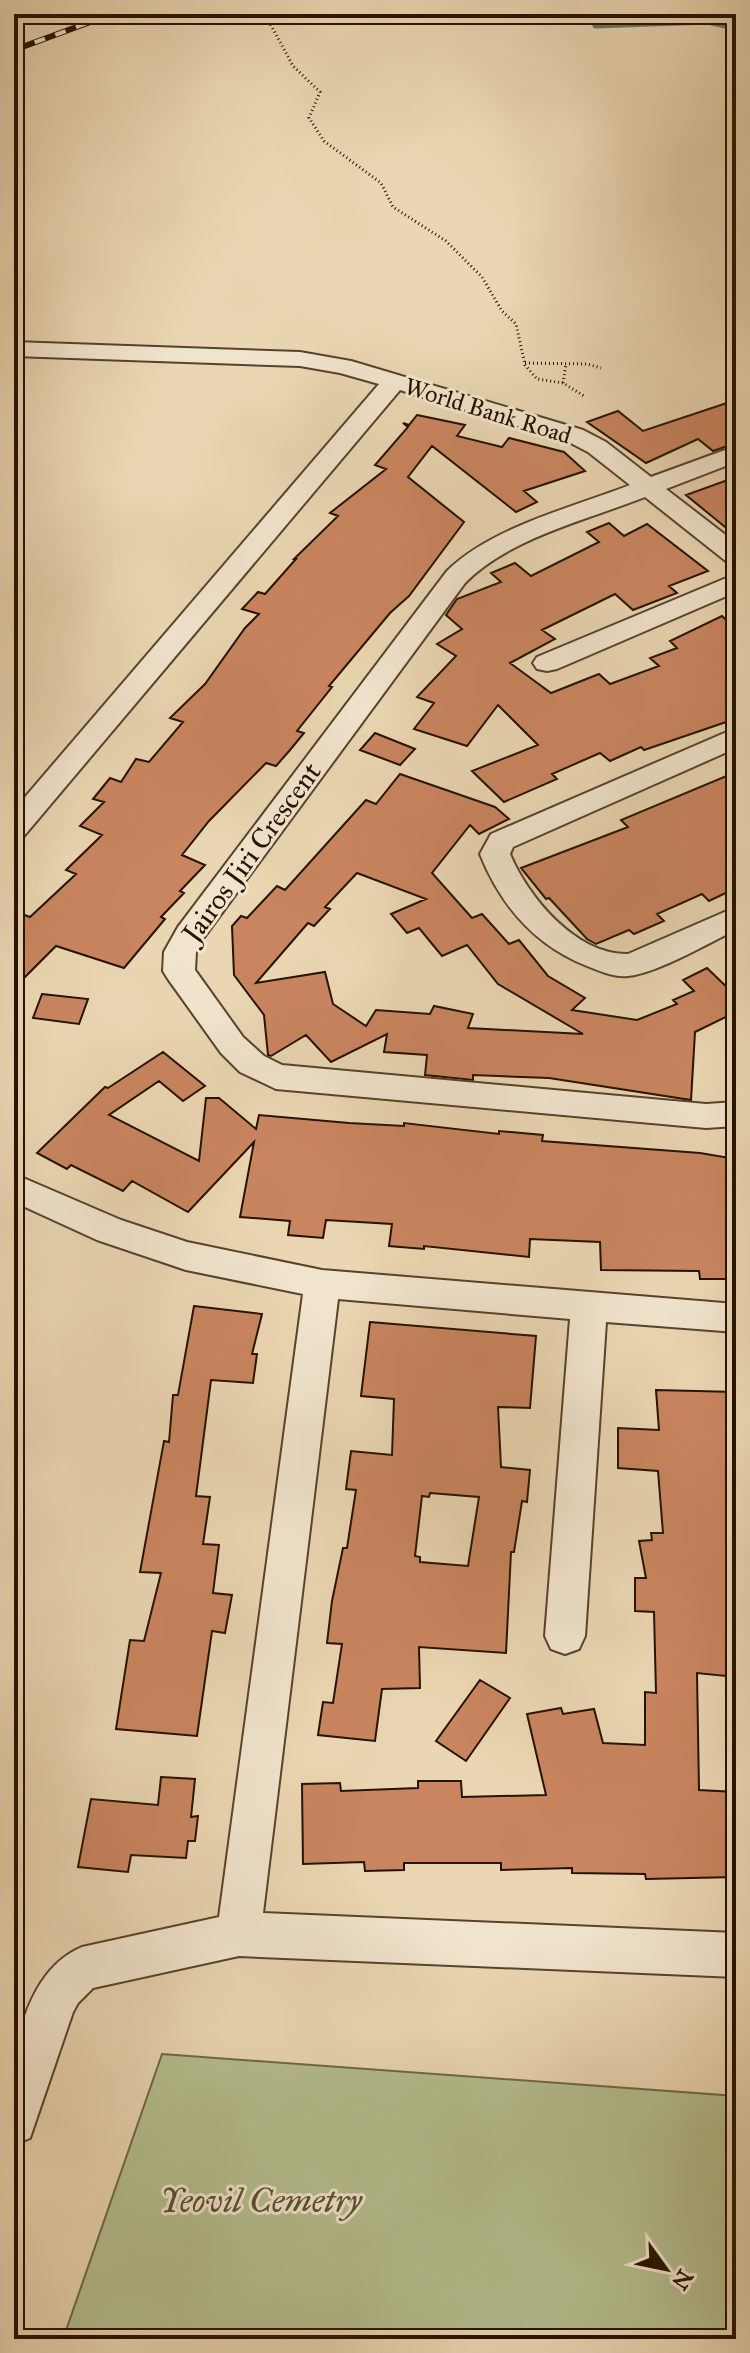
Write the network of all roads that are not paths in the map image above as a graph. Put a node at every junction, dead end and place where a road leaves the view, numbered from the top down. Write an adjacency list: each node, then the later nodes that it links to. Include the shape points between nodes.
1 (14, 349): 2 (street, World Bank Road, via 270,356 343,366)
2 (394, 382): 4 (street, World Bank Road, via 574,435); 9 (street)
3 (736, 453): 4 (street)
4 (647, 485): 5 (street, World Bank Road); 11 (street, Jairos Jiri Crescent, via 501,544 475,558 456,577 189,935 180,952 179,971 232,1045 276,1077)
5 (736, 556)
6 (736, 582): 7 (street)
7 (547, 663)
8 (736, 737): 10 (street, via 501,841 495,854 522,907 565,945 613,965 634,964)
9 (14, 829)
10 (736, 918)
11 (736, 1114)
12 (14, 1187): 13 (street, via 109,1230 186,1256)
13 (322, 1284): 14 (street); 17 (street)
14 (589, 1305): 15 (street); 16 (street)
15 (736, 1318)
16 (565, 1636)
17 (239, 1934): 18 (street); 19 (street, via 82,1969 62,1987 53,2005)
18 (736, 1955)
19 (14, 2122)

